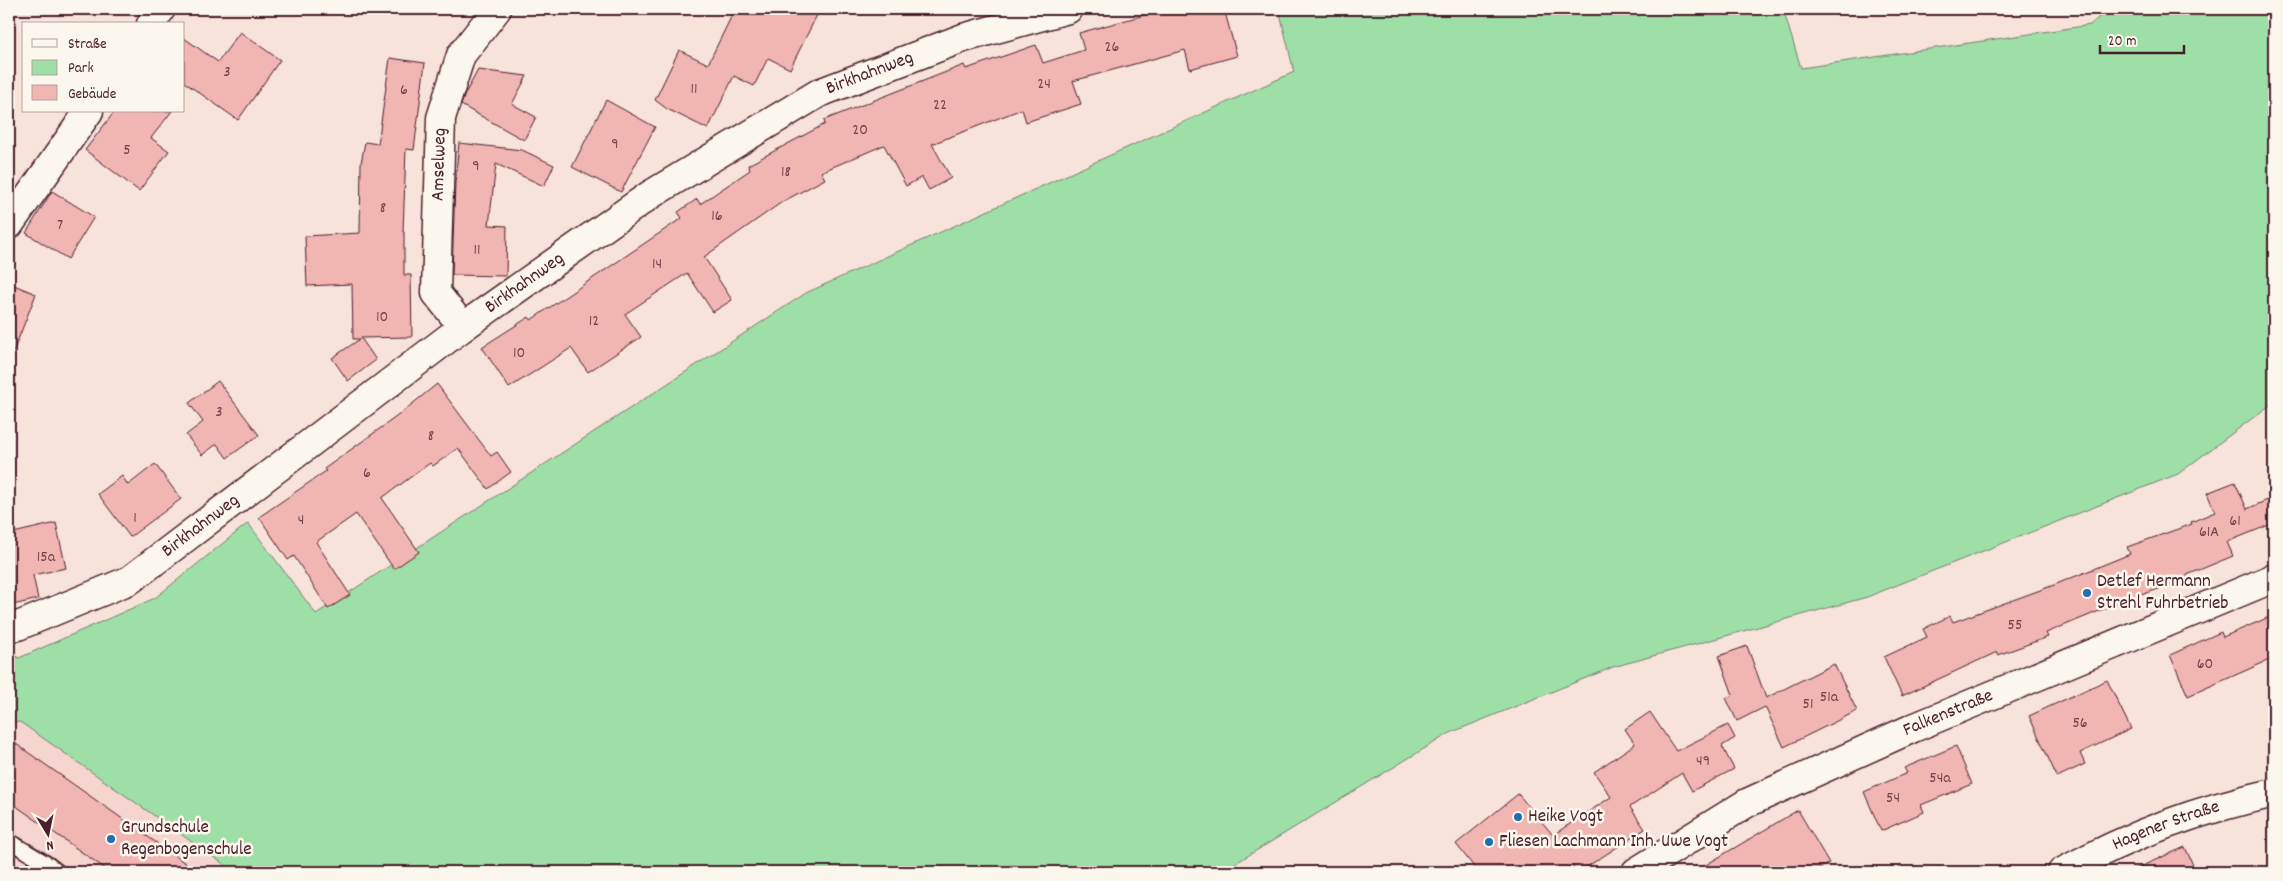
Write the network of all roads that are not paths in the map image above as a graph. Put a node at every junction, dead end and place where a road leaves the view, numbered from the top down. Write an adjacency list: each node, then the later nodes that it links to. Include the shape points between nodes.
1 (161, 9): 4 (street)
2 (497, 9): 7 (street, Amselweg, via 461,55 441,118 436,293)
3 (1068, 9): 7 (street, Birkhahnweg, via 963,38 819,93 650,196)
4 (152, 22)
5 (88, 112): 6 (street)
6 (9, 225)
7 (463, 327): 9 (street, Birkhahnweg, via 130,580)
8 (2274, 578): 13 (street, Falkenstraße, via 1913,728 1747,803)
9 (14, 627)
10 (2274, 793): 14 (street, Hagener Straße, via 2220,805 2165,824)
11 (9, 841): 12 (lane)
12 (58, 872)
13 (1636, 872)
14 (2062, 872)

